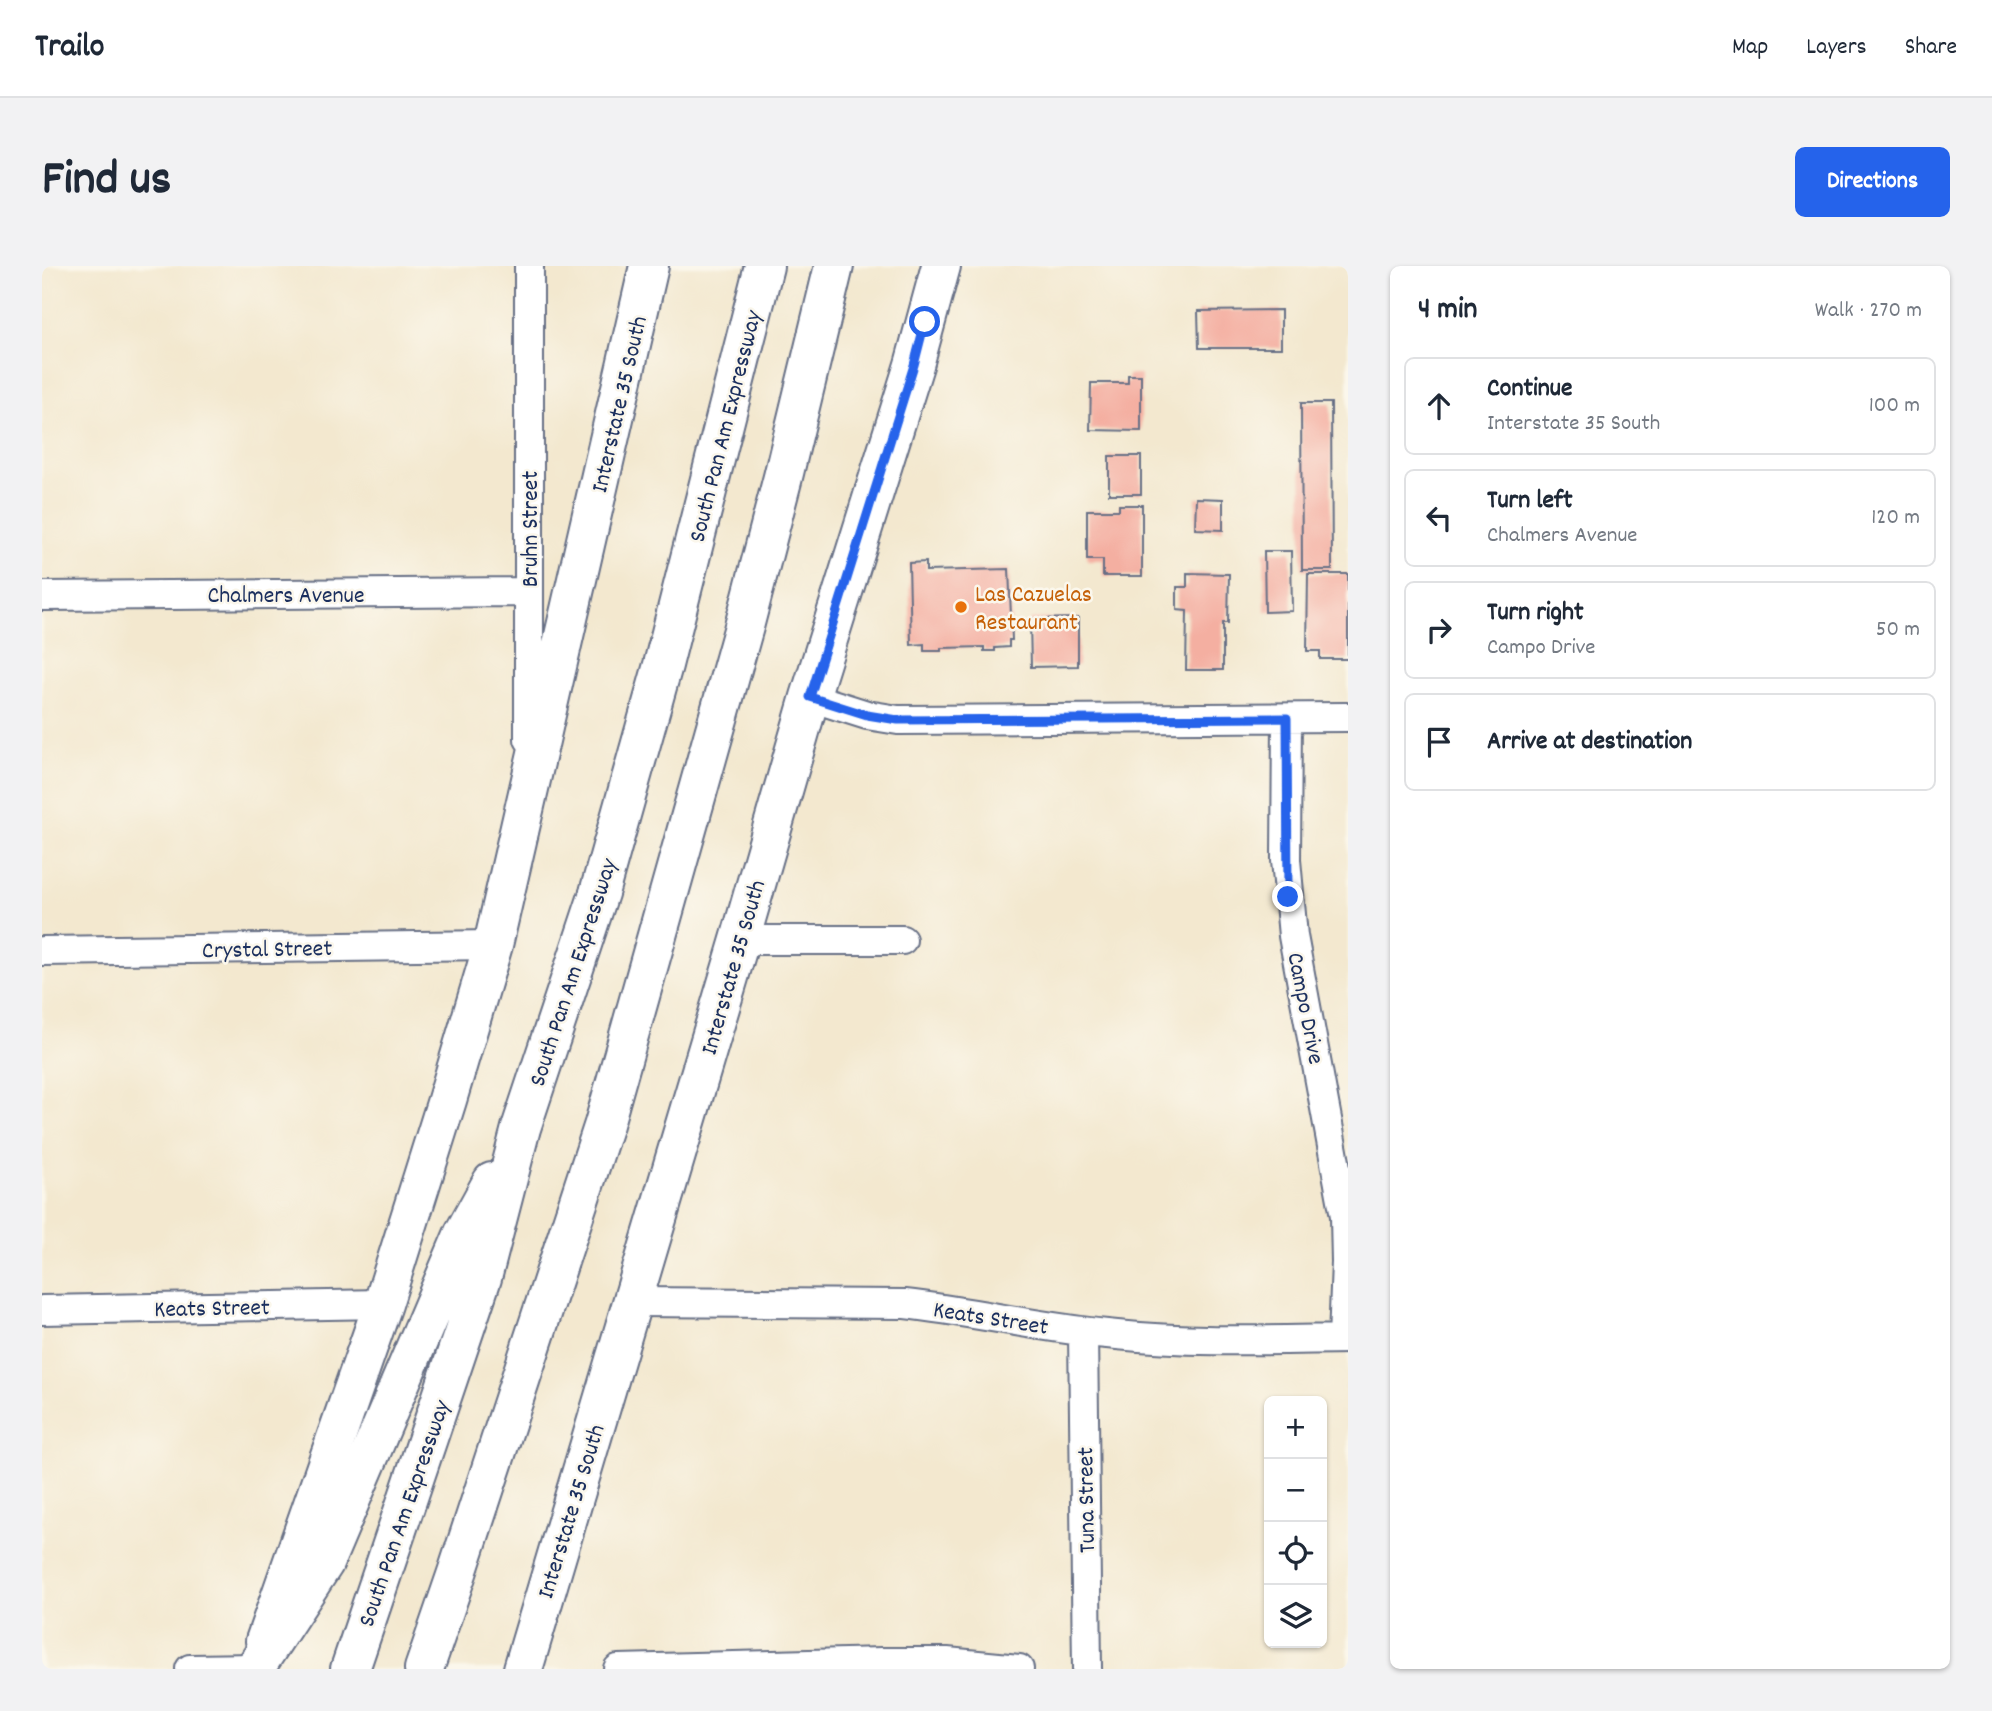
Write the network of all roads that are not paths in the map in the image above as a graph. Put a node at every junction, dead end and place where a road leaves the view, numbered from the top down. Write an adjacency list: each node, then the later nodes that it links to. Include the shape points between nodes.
1 (529, 266): 6 (street, Bruhn Street)
2 (649, 266): 11 (main road, Interstate 35 South)
3 (764, 266): 16 (main road, South Pan Am Expressway, via 663,665 599,893)
4 (834, 266): 25 (main road, via 780,491 604,1124)
5 (941, 266): 8 (main road, Interstate 35 South)
6 (529, 592): 7 (street, Chalmers Avenue); 11 (street, Bruhn Street)
7 (42, 596)
8 (810, 697): 10 (street, via 898,720); 12 (main road, Interstate 35 South)
9 (1348, 717): 10 (street)
10 (1287, 718): 21 (street, Campo Drive, via 1288,897 1345,1216)
11 (529, 792): 14 (main road, Interstate 35 South)
12 (740, 940): 13 (street); 17 (main road, Interstate 35 South)
13 (902, 940)
14 (493, 945): 15 (street, Crystal Street); 18 (main road, Interstate 35 South)
15 (42, 951)
16 (521, 1128): 23 (main road, via 464,1233 324,1563); 24 (main road, South Pan Am Expressway, via 482,1279)
17 (633, 1302): 20 (street, Keats Street, via 905,1304); 26 (main road, Interstate 35 South)
18 (383, 1304): 19 (street, Keats Street); 23 (main road, Interstate 35 South)
19 (42, 1310)
20 (1083, 1332): 21 (street, Keats Street, via 1183,1340); 29 (street, Tuna Street)
21 (1345, 1339)
22 (190, 1669): 23 (street)
23 (255, 1669)
24 (350, 1669)
25 (424, 1669)
26 (523, 1669)
27 (618, 1669): 28 (street, via 947,1662)
28 (1019, 1669)
29 (1087, 1669)

